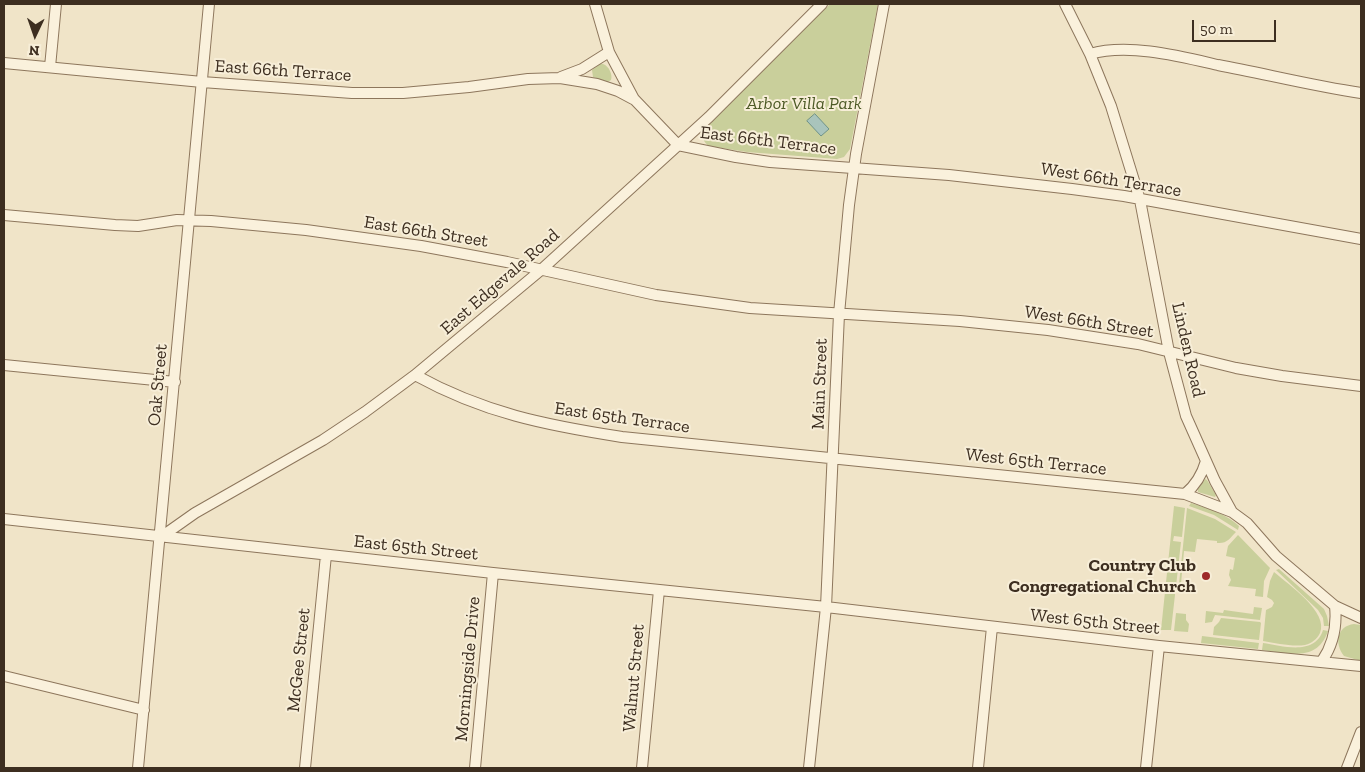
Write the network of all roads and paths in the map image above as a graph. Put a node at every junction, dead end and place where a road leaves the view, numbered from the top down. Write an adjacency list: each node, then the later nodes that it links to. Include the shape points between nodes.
1 (56, 4): 10 (street)
2 (209, 4): 12 (street, Oak Street)
3 (595, 4): 7 (street)
4 (822, 4): 15 (street, East Edgevale Road)
5 (884, 4): 16 (street, Main Street)
6 (1065, 4): 8 (street, Linden Road)
7 (609, 52): 11 (street, East 66th Terrace); 14 (street)
8 (1090, 54): 13 (street, via 1120,50 1180,57); 17 (street, Linden Road, via 1111,106)
9 (4, 63): 10 (street, East 66th Terrace)
10 (50, 68): 12 (street, East 66th Terrace)
11 (560, 78): 12 (street, East 66th Terrace, via 394,93); 14 (street, East 66th Terrace, via 597,84)
12 (202, 82): 19 (street, Oak Street)
13 (1361, 93)
14 (634, 99): 15 (street)
15 (678, 145): 16 (street, East 66th Terrace, via 770,162); 21 (street, East Edgevale Road)
16 (854, 168): 17 (street, West 66th Terrace, via 1017,182); 22 (street, Main Street)
17 (1140, 200): 20 (street, West 66th Terrace); 23 (street, Linden Road)
18 (4, 215): 19 (street, East 66th Street, via 115,226)
19 (190, 220): 21 (street, East 66th Street, via 306,230 422,246); 26 (street, Oak Street)
20 (1361, 239)
21 (541, 270): 22 (street, East 66th Street, via 656,295 750,308); 25 (street, East Edgevale Road)
22 (839, 314): 23 (street, West 66th Street, via 1013,326 1094,336); 28 (street, Main Street)
23 (1169, 352): 27 (street, West 66th Street, via 1236,368); 29 (street, Linden Road, via 1186,416)
24 (4, 365): 26 (street)
25 (415, 375): 28 (street, East 65th Terrace, via 475,404 560,427 622,437); 33 (street, East Edgevale Road, via 323,440)
26 (175, 382): 33 (street, Oak Street)
27 (1361, 386)
28 (834, 458): 30 (street, West 65th Terrace); 38 (street, Main Street)
29 (1206, 461): 30 (street, via 1199,478); 31 (street, Linden Road)
30 (1185, 494): 31 (street, West 65th Terrace)
31 (1232, 512): 37 (street, Linden Road, via 1247,523 1276,556)
32 (4, 519): 33 (street, East 65th Street)
33 (161, 536): 34 (street, East 65th Street); 45 (street, Oak Street)
34 (326, 555): 35 (street, East 65th Street); 48 (street, McGee Street)
35 (493, 573): 36 (street, East 65th Street); 49 (street, Morningside Drive)
36 (659, 590): 38 (street, East 65th Street); 50 (street, Walnut Street)
37 (1335, 606): 39 (street); 42 (street, via 1334,630 1328,653)
38 (826, 607): 40 (street, West 65th Street); 51 (street, Main Street)
39 (1361, 618)
40 (992, 627): 41 (street, West 65th Street); 52 (street)
41 (1159, 646): 42 (street, West 65th Street); 53 (street)
42 (1322, 661): 43 (street, West 65th Street)
43 (1361, 666)
44 (4, 676): 45 (street)
45 (144, 710): 47 (street, Oak Street)
46 (1361, 732): 54 (street)
47 (138, 768)
48 (304, 768)
49 (475, 768)
50 (642, 768)
51 (809, 768)
52 (978, 768)
53 (1146, 768)
54 (1348, 768)

